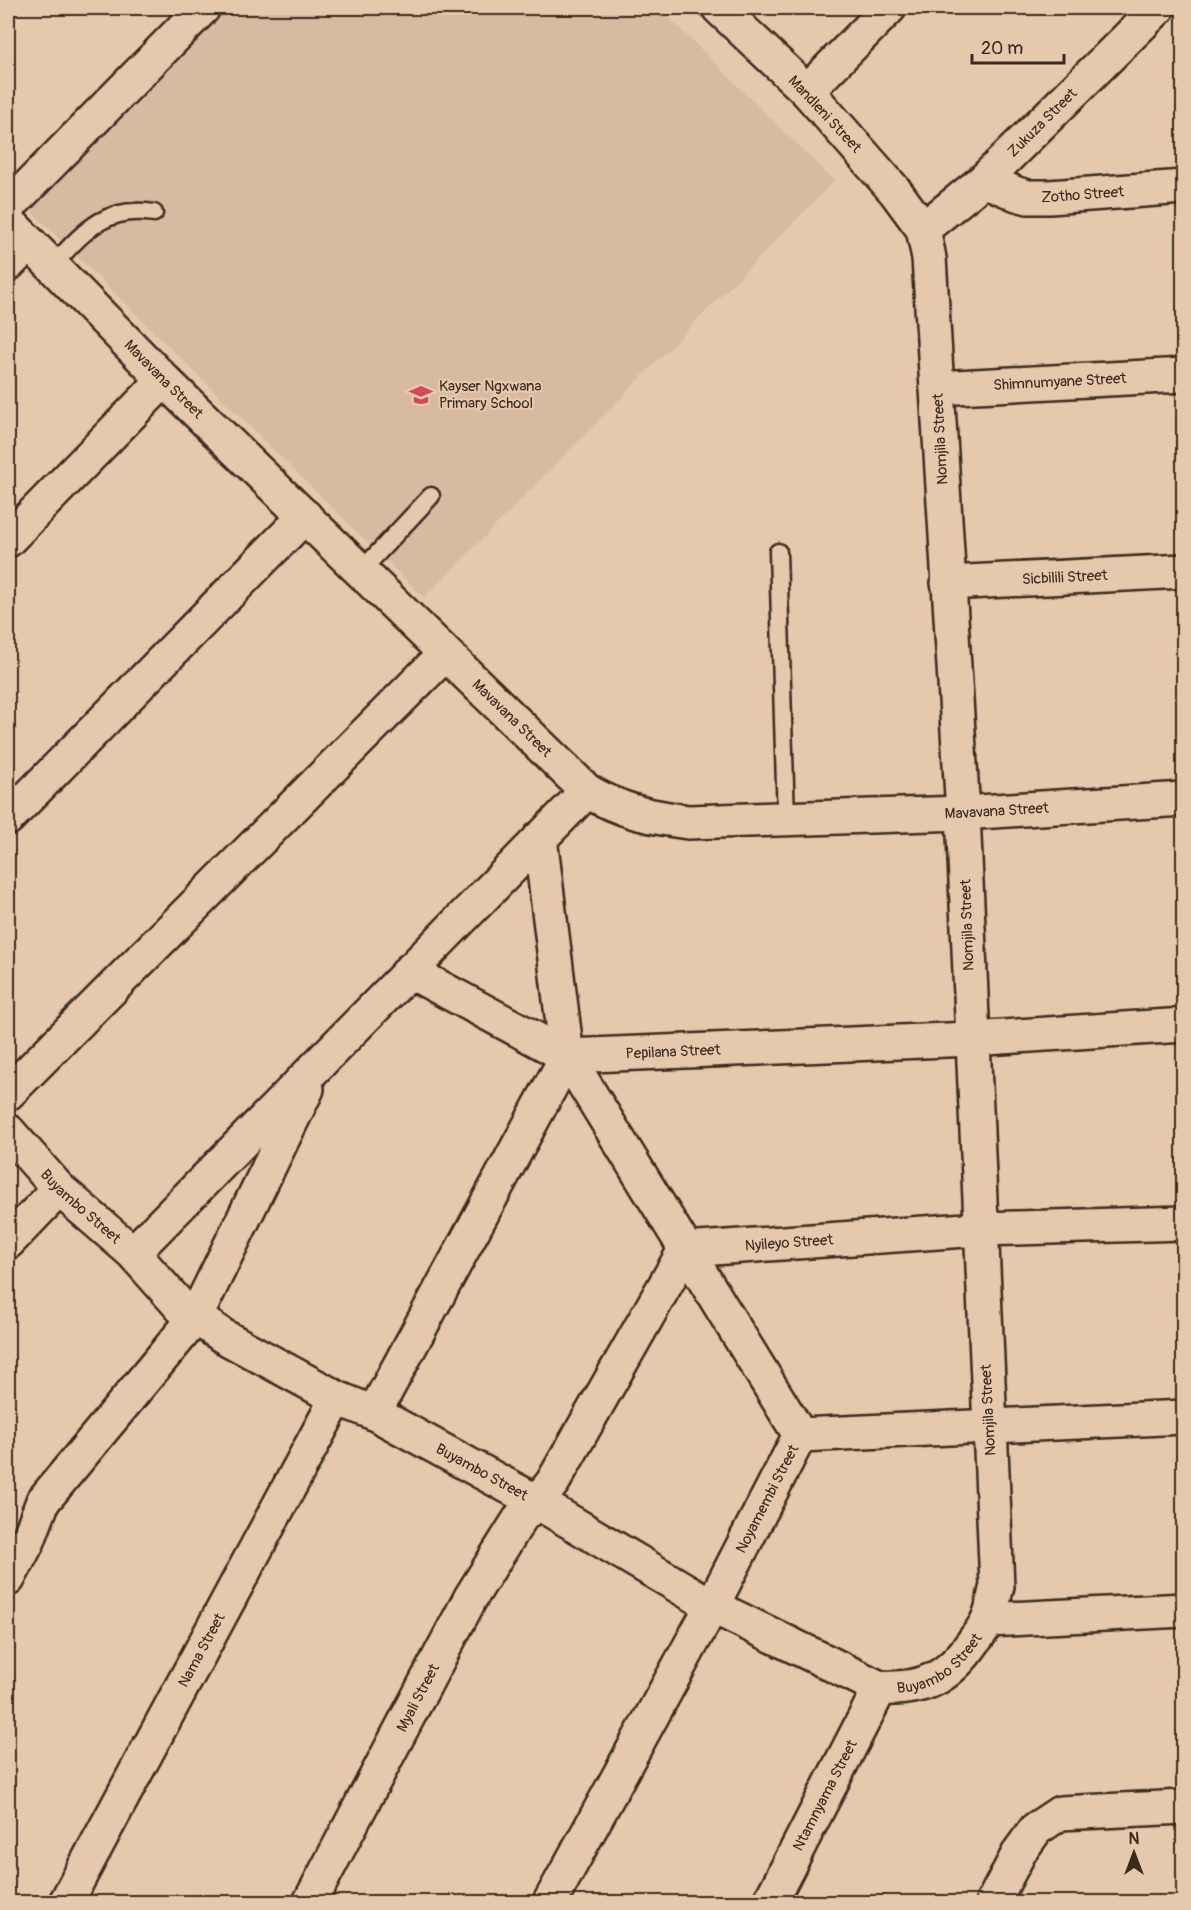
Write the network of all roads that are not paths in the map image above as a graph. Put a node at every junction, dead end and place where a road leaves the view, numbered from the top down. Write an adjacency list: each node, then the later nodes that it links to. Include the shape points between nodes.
1 (203, 8): 8 (street)
2 (719, 8): 5 (street, Mandleni Street)
3 (889, 8): 5 (street)
4 (1158, 8): 6 (street, Zukuza Street)
5 (807, 91): 10 (street, Mandleni Street, via 895,191)
6 (984, 180): 7 (street, Zotho Street, via 1028,197); 10 (street, Zukuza Street)
7 (1184, 187)
8 (8, 207)
9 (154, 213): 12 (lane, via 121,213 92,225)
10 (923, 229): 15 (street, Nomjila Street, via 929,258)
11 (15, 242): 12 (street, Mavavana Street)
12 (52, 266): 14 (street, Mavavana Street)
13 (1184, 375): 15 (street, Shimnumyane Street)
14 (164, 380): 17 (street, Mavavana Street); 18 (street)
15 (937, 388): 22 (street, Nomjila Street)
16 (431, 496): 20 (lane)
17 (306, 516): 20 (street, Mavavana Street); 27 (street)
18 (8, 540)
19 (778, 552): 28 (lane)
20 (361, 571): 23 (street, Mavavana Street)
21 (1184, 571): 22 (street, Sicbilili Street)
22 (948, 584): 26 (street, Nomjila Street)
23 (445, 654): 24 (street, Mavavana Street); 35 (street)
24 (587, 791): 28 (street, Mavavana Street, via 643,816 688,822); 29 (street)
25 (1184, 800): 26 (street, Mavavana Street)
26 (963, 813): 28 (street, Mavavana Street); 32 (street, Nomjila Street)
27 (8, 818)
28 (786, 819)
29 (540, 838): 30 (street); 33 (street)
30 (409, 971): 33 (street); 34 (street)
31 (1184, 1026): 32 (street, Pepilana Street)
32 (971, 1039): 33 (street, Pepilana Street); 39 (street, Nomjila Street)
33 (567, 1056): 41 (street); 45 (street)
34 (321, 1061): 42 (street); 43 (street)
35 (8, 1093)
36 (8, 1131): 37 (street, Buyambo Street)
37 (59, 1189): 40 (street); 42 (street, Buyambo Street)
38 (1184, 1223): 39 (street, Nyileyo Street)
39 (980, 1228): 41 (street, Nyileyo Street); 47 (street, Nomjila Street)
40 (8, 1242)
41 (686, 1250): 48 (street); 50 (street, via 553,1482)
42 (133, 1253): 43 (street, Buyambo Street)
43 (195, 1318): 44 (street, Buyambo Street); 49 (street)
44 (337, 1398): 45 (street, Buyambo Street); 58 (street, Nama Street)
45 (374, 1413): 50 (street, Buyambo Street)
46 (1184, 1417): 47 (street, Noyamembi Street)
47 (988, 1426): 48 (street, Noyamembi Street); 55 (street, Nomjila Street, via 997,1586)
48 (800, 1435): 53 (street, Noyamembi Street)
49 (43, 1501): 51 (street); 52 (street)
50 (537, 1502): 53 (street, Buyambo Street); 59 (street, Myali Street, via 520,1517 471,1598)
51 (8, 1530)
52 (8, 1579)
53 (712, 1606): 56 (street, Buyambo Street); 60 (street, Noyamembi Street)
54 (1184, 1610): 55 (street)
55 (988, 1620): 56 (street, Buyambo Street, via 945,1673 925,1684)
56 (880, 1688): 61 (street, Ntamnyama Street)
57 (1184, 1807): 62 (street, via 1060,1814 1036,1829)
58 (66, 1902)
59 (310, 1902)
60 (550, 1902)
61 (770, 1902)
62 (993, 1902)

